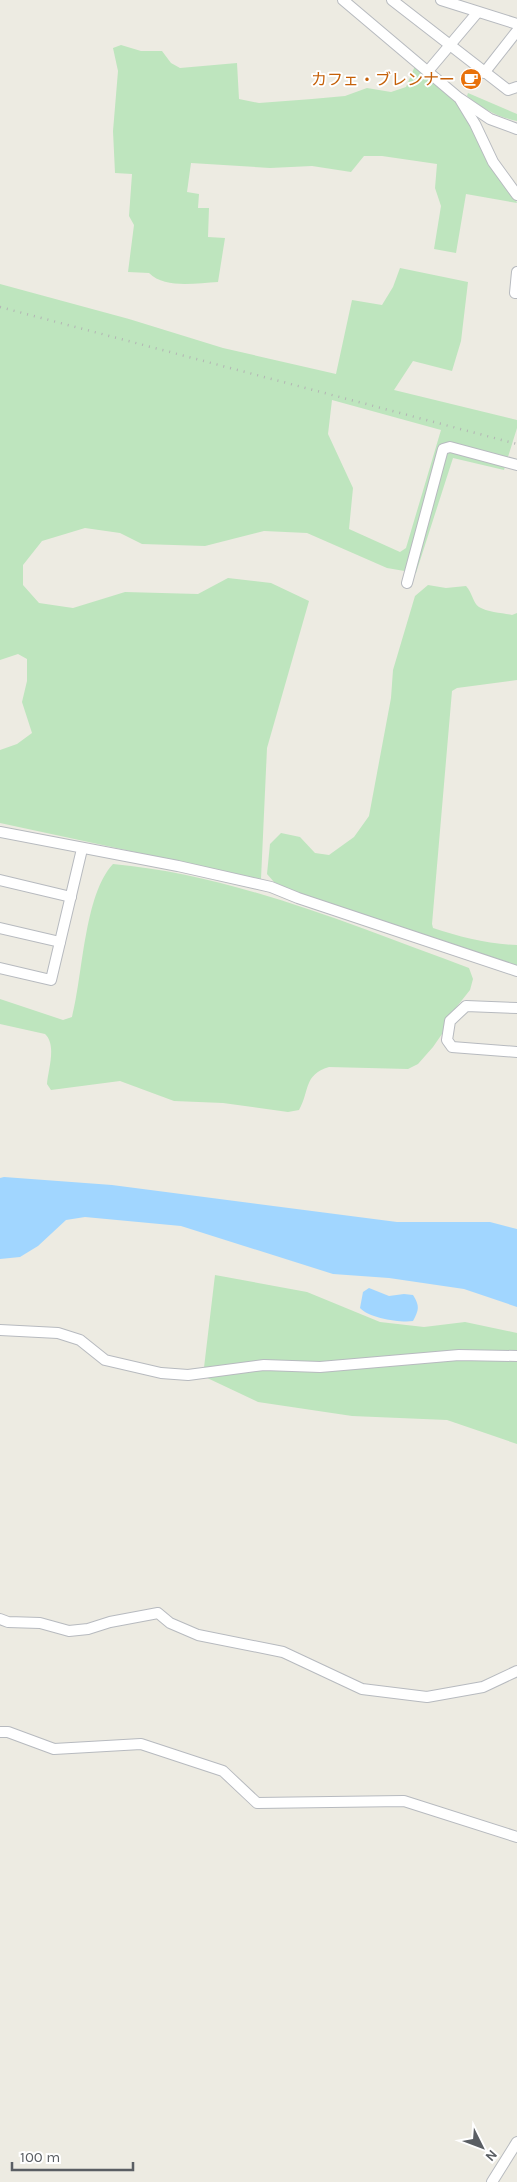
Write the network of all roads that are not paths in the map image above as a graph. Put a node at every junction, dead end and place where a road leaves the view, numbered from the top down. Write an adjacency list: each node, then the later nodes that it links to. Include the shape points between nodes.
1 (344, 0): 8 (street)
2 (392, 0): 7 (street)
3 (441, 0): 4 (street)
4 (477, 13): 5 (street); 7 (street)
5 (517, 24)
6 (517, 31): 9 (street)
7 (448, 45): 8 (street); 9 (street)
8 (428, 71): 11 (street)
9 (484, 73): 10 (street, via 508,90)
10 (517, 87)
11 (459, 98): 12 (street, via 490,119); 13 (street, via 493,162)
12 (517, 129)
13 (517, 195)
14 (517, 272): 15 (street)
15 (517, 293)
16 (517, 465): 17 (street, via 450,447 443,449)
17 (407, 583)
18 (0, 832): 19 (street)
19 (82, 849): 21 (street); 25 (street, via 271,887)
20 (0, 880): 21 (street)
21 (72, 897): 23 (street)
22 (0, 928): 23 (street)
23 (60, 942): 24 (street, via 51,980)
24 (0, 968)
25 (517, 971)
26 (517, 1008): 27 (street, via 466,1006 450,1021 447,1040 452,1047)
27 (517, 1052)
28 (0, 1330): 29 (street, via 58,1333 80,1340 105,1360 161,1373 188,1375 264,1365 320,1367 459,1355)
29 (517, 1356)
30 (0, 1619): 31 (street, via 40,1622 69,1631 158,1612 170,1623 198,1635 283,1652 362,1688 427,1697 483,1687)
31 (517, 1671)
32 (0, 1732): 33 (street, via 54,1749 141,1744 223,1771 257,1803 404,1801)
33 (517, 1837)
34 (517, 2142): 35 (street)
35 (492, 2182)

